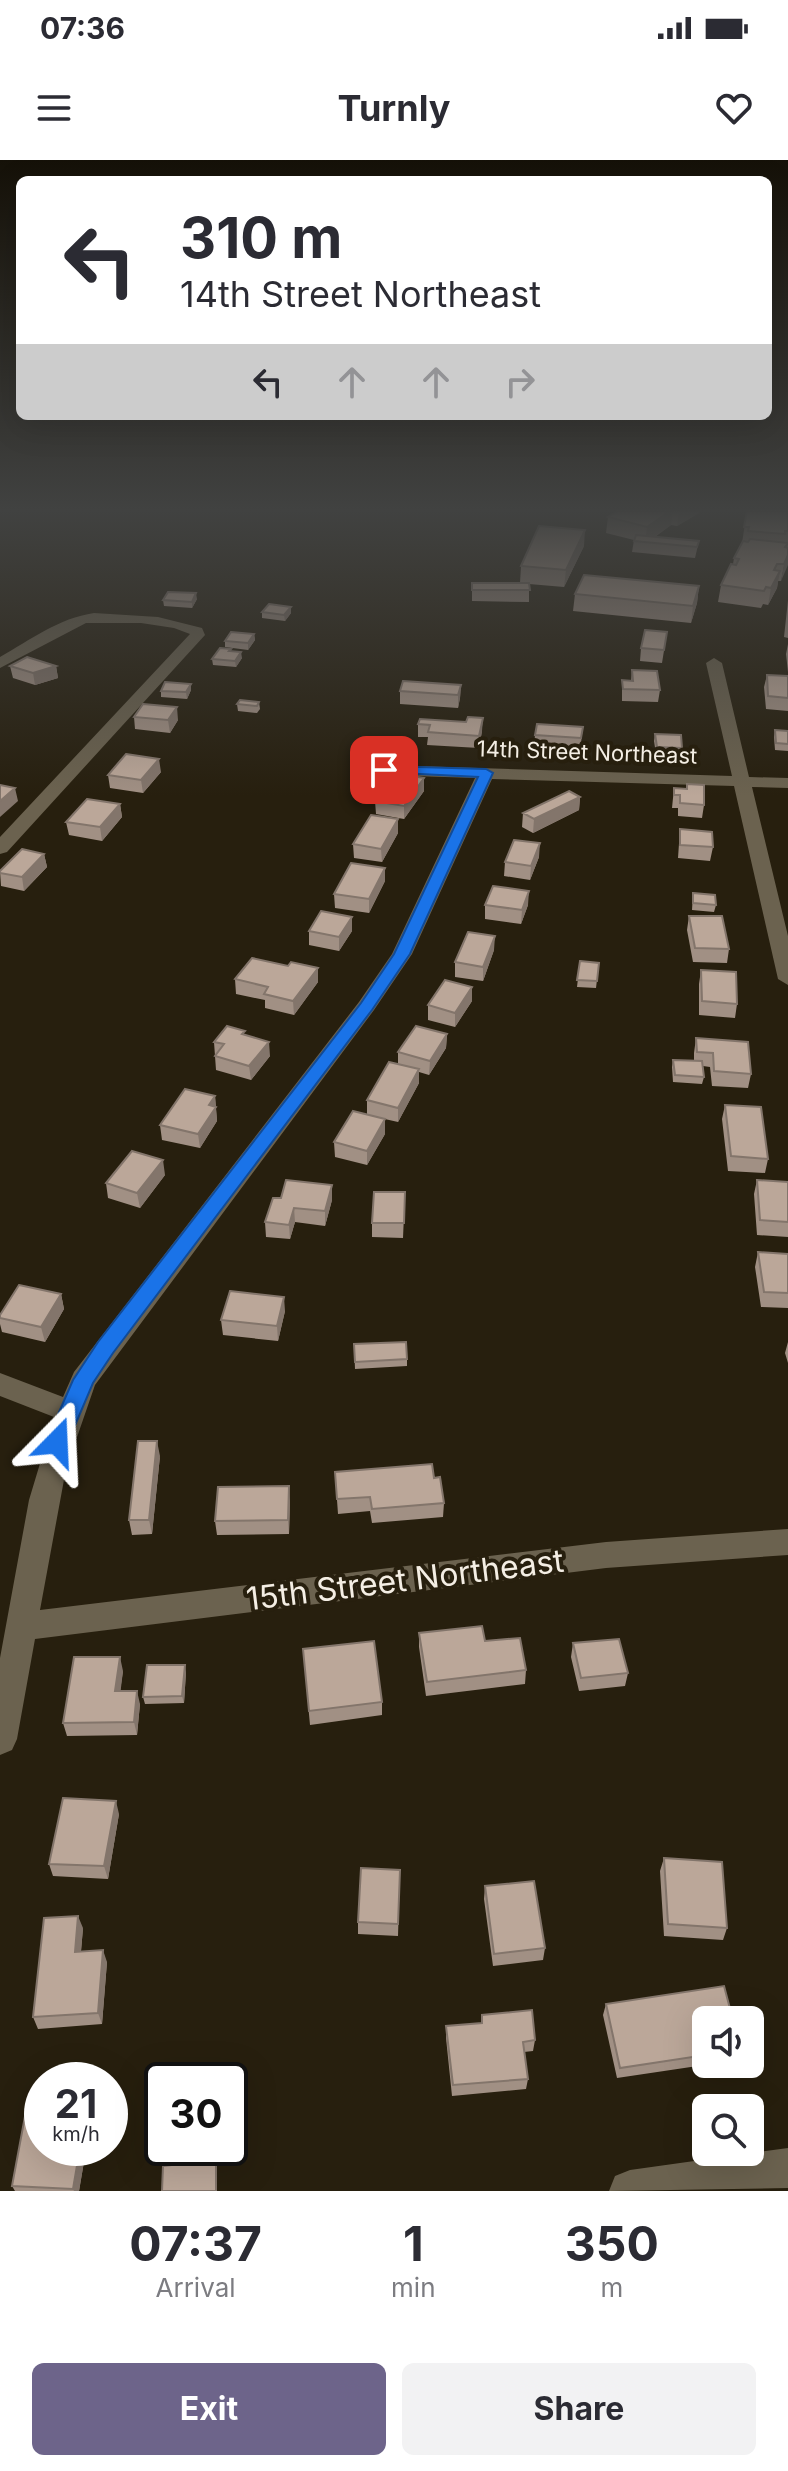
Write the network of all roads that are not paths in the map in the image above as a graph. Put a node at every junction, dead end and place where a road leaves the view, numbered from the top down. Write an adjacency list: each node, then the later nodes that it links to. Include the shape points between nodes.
1 (0, 663): 7 (street, via 84,619 170,624 192,628 198,635)
2 (714, 663): 5 (street)
3 (384, 770): 4 (street, 14th Street Northeast)
4 (486, 773): 5 (street, 14th Street Northeast); 11 (street, via 402,954 106,1348)
5 (742, 781): 6 (street, 14th Street Northeast); 8 (street)
6 (788, 783)
7 (2, 845)
8 (779, 904): 9 (street)
9 (788, 979)
10 (0, 1384): 11 (street)
11 (68, 1411): 13 (street, via 36,1529)
12 (788, 1542): 13 (street, 15th Street Northeast, via 606,1555)
13 (22, 1626): 14 (street)
14 (0, 1739)
15 (788, 2168): 16 (street)
16 (630, 2191)

